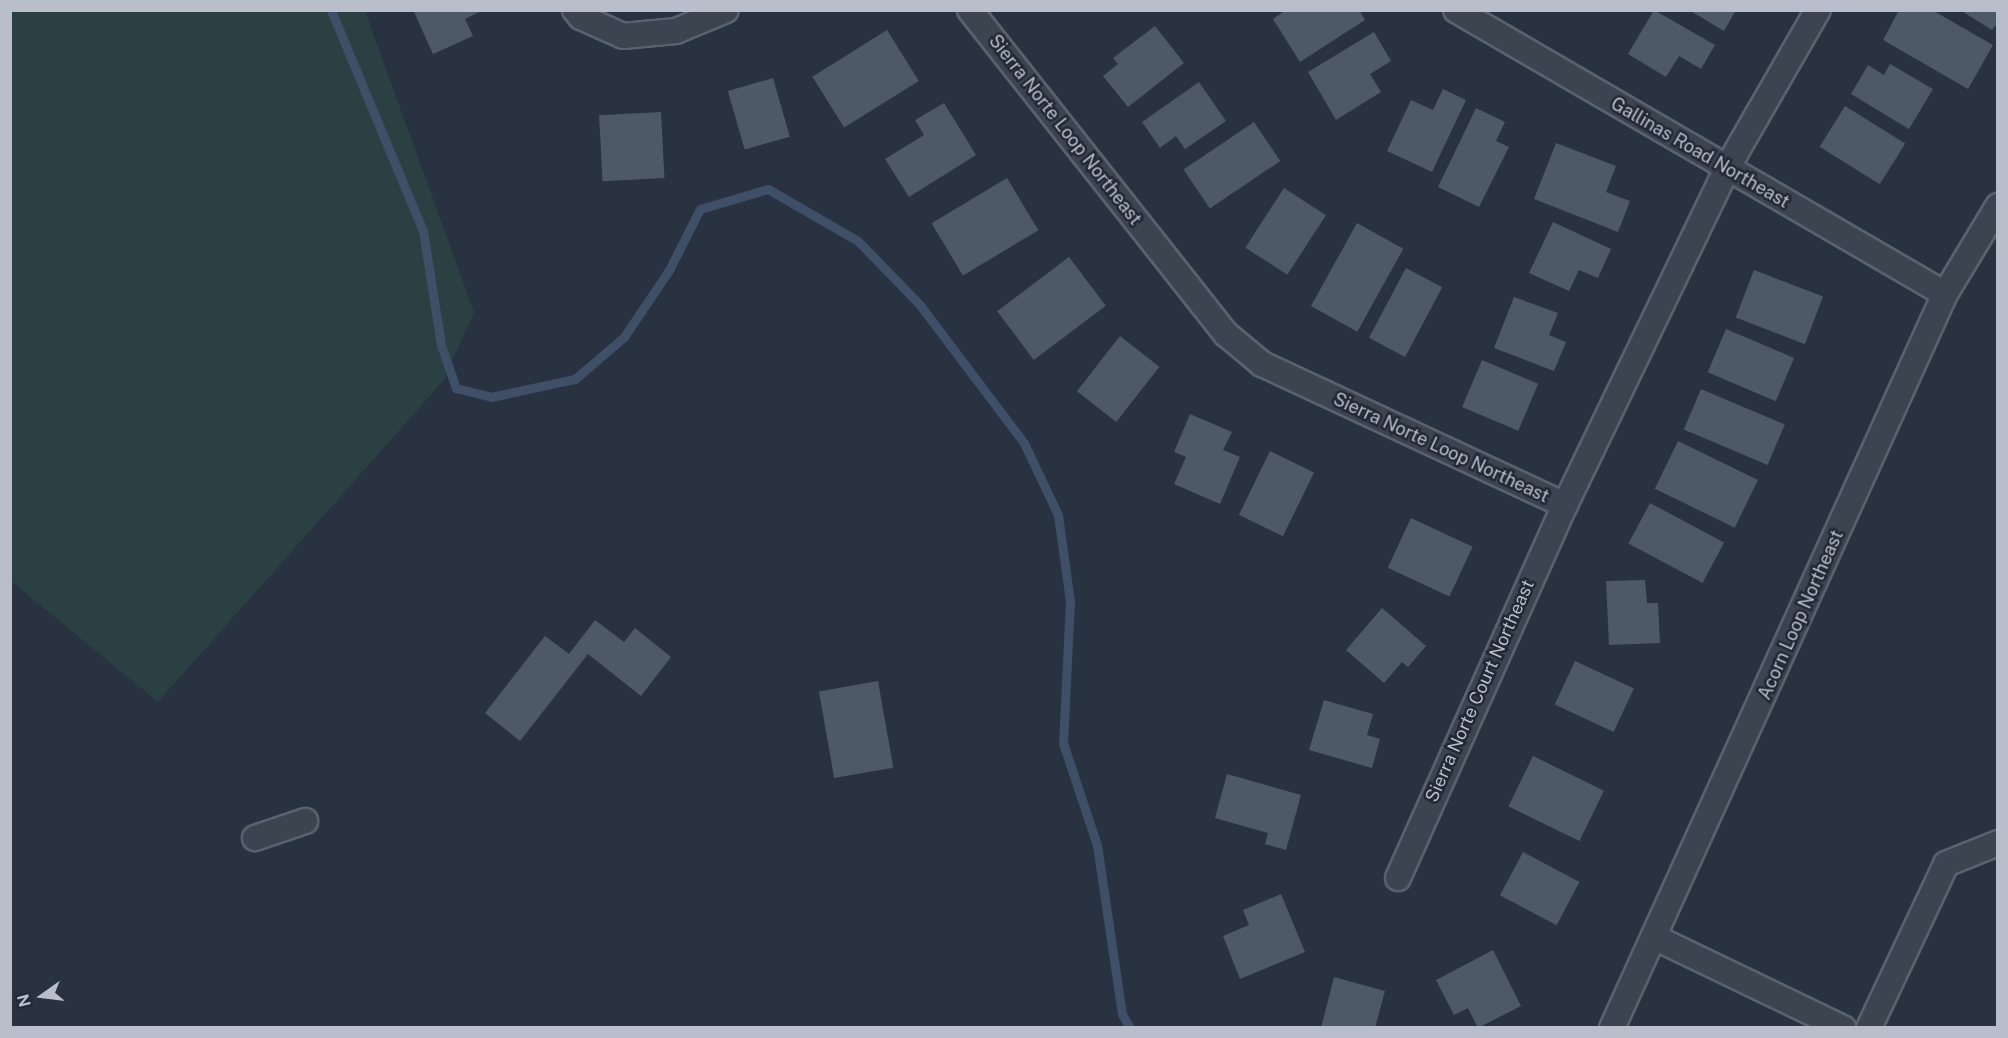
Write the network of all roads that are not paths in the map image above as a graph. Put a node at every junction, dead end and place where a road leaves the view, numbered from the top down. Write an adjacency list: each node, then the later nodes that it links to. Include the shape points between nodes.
1 (575, 10): 2 (street, via 581,17 623,36 676,31)
2 (726, 10)
3 (970, 10): 9 (street, Sierra Norte Loop Northeast, via 1226,334 1262,364)
4 (1456, 10): 6 (street, Gallinas Road Northeast)
5 (1818, 10): 6 (street, Sierra Norte Loop Northeast)
6 (1726, 168): 8 (street, Gallinas Road Northeast); 9 (street, Sierra Norte Loop Northeast)
7 (1998, 206): 8 (street, Acorn Loop Northeast)
8 (1945, 294): 14 (street, Acorn Loop Northeast)
9 (1565, 505): 13 (street, Sierra Norte Court Northeast)
10 (305, 822): 11 (street)
11 (255, 838)
12 (1998, 843): 17 (street, via 1946,864)
13 (1398, 878)
14 (1656, 938): 15 (street, Acorn Loop Northeast); 16 (street)
15 (1612, 1028)
16 (1843, 1028)
17 (1869, 1028)

